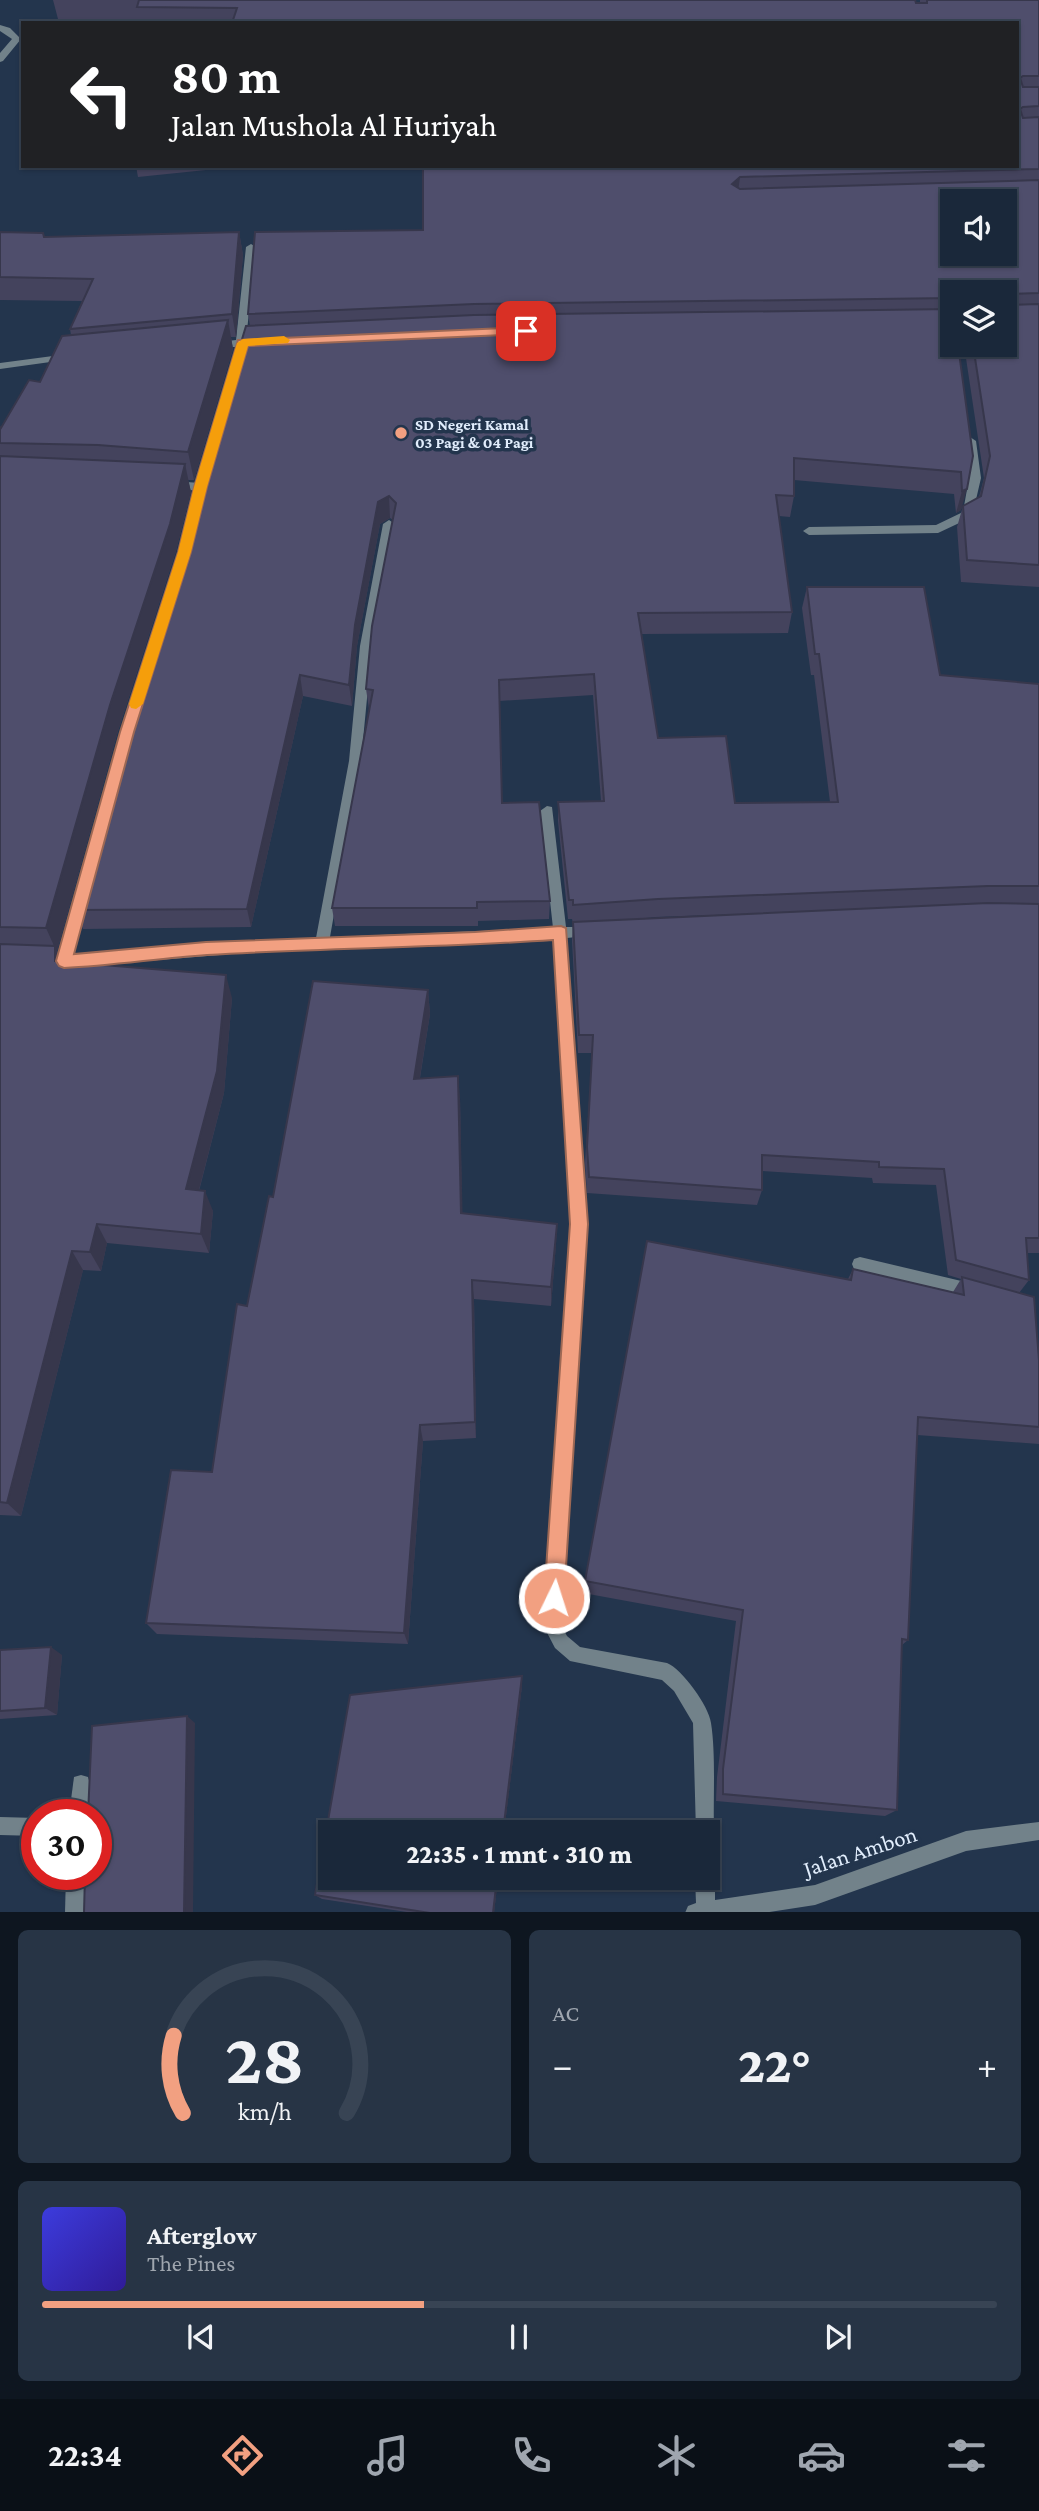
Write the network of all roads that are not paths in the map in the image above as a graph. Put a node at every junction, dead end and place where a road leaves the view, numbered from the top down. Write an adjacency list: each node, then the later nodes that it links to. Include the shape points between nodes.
1 (0, 28): 2 (street, via 17,39)
2 (0, 60)
3 (251, 247): 5 (street)
4 (267, 341): 5 (street)
5 (243, 343): 6 (street); 9 (street)
6 (202, 346)
7 (82, 355): 8 (street)
8 (0, 366)
9 (235, 369)
10 (968, 427): 14 (street, via 975,478 968,513 938,529)
11 (204, 474): 12 (street, via 199,493)
12 (159, 484)
13 (389, 524): 19 (street, via 366,646 355,761)
14 (809, 531)
15 (547, 811): 18 (street)
16 (86, 880): 21 (street)
17 (602, 930): 18 (street)
18 (561, 933): 19 (street); 26 (street, via 579,1224 552,1625 561,1642 576,1655 667,1672 695,1705 702,1721)
19 (322, 944): 21 (street)
20 (26, 960): 21 (street)
21 (64, 961)
22 (860, 1264): 23 (street)
23 (996, 1297)
24 (81, 1784): 25 (street)
25 (80, 1799)
26 (705, 1820)
27 (0, 1826): 28 (street)
28 (21, 1827)
29 (1039, 1830): 33 (street, Jalan Ambon, via 966,1841 815,1895)
30 (76, 1890): 32 (street)
31 (703, 1890): 33 (street)
32 (75, 1912)
33 (700, 1912)

